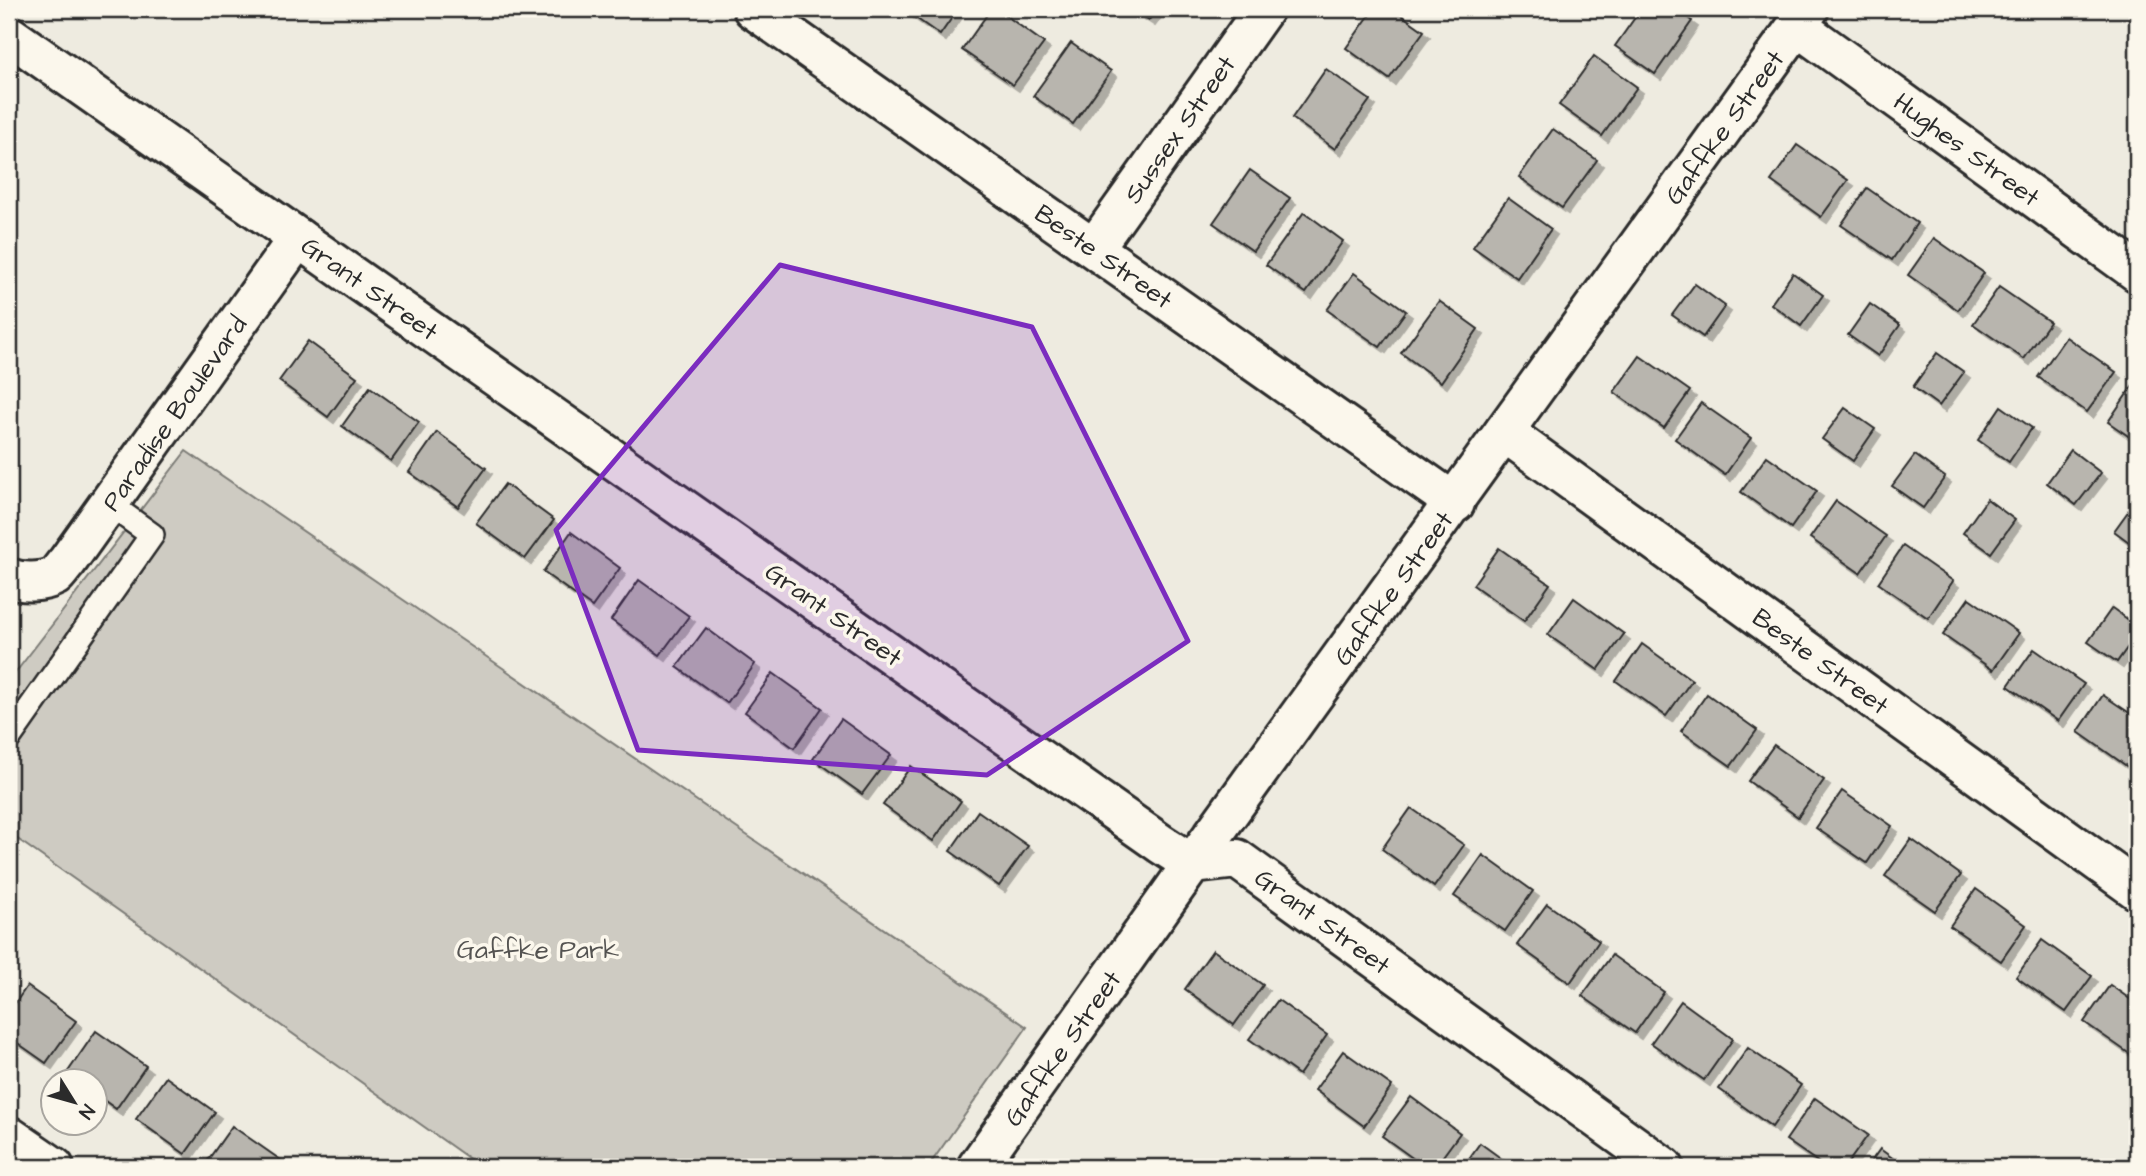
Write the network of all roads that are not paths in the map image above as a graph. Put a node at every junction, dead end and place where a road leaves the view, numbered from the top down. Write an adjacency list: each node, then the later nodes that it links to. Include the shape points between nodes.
1 (753, 9): 6 (street, Beste Street)
2 (1264, 9): 6 (street, Sussex Street)
3 (1803, 18): 7 (street, Hughes Street); 8 (street, Gaffke Street)
4 (9, 34): 5 (street, Grant Street)
5 (298, 237): 10 (street, Paradise Boulevard); 13 (street, Grant Street)
6 (1094, 248): 9 (street, Beste Street)
7 (2137, 272)
8 (1504, 432): 9 (street, Gaffke Street); 14 (street, Beste Street)
9 (1455, 503): 13 (street, Gaffke Street)
10 (109, 504): 11 (street, Paradise Boulevard, via 55,575); 12 (lane, via 152,535)
11 (26, 578)
12 (9, 737)
13 (1192, 864): 17 (street, Gaffke Street); 18 (street, Grant Street, via 1237,859)
14 (2137, 890)
15 (9, 1136): 16 (street)
16 (54, 1167)
17 (977, 1167)
18 (1664, 1167)

